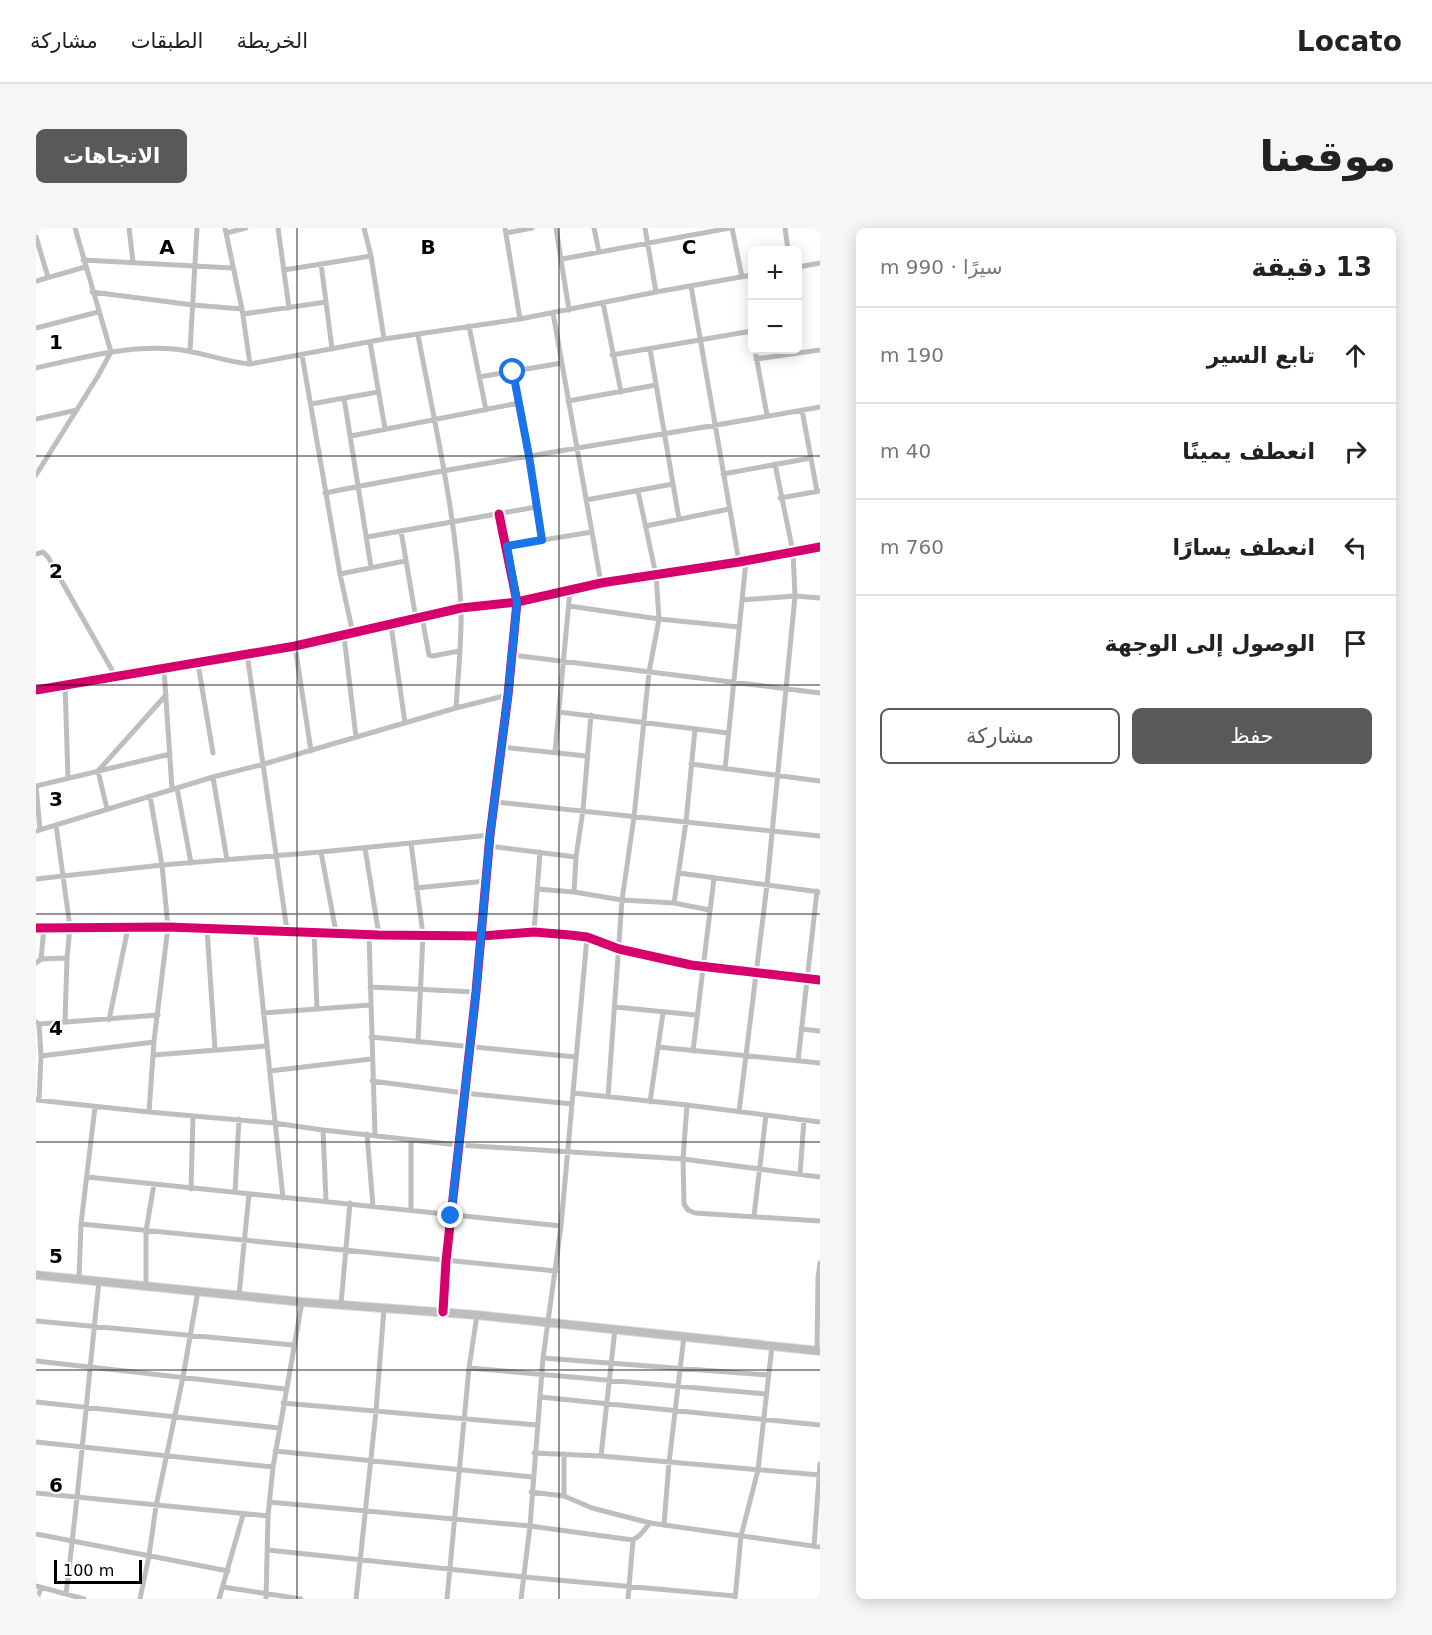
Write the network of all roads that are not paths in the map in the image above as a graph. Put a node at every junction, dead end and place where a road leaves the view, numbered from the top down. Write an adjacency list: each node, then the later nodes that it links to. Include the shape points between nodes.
1 (75, 228): 22 (street)
2 (129, 228): 23 (street)
3 (197, 228): 26 (street)
4 (246, 228): 13 (street)
5 (278, 228): 30 (street)
6 (364, 228): 20 (street)
7 (532, 228): 14 (street)
8 (556, 228): 21 (street)
9 (594, 228): 19 (street)
10 (645, 228): 17 (street)
11 (731, 228): 15 (street); 33 (street)
12 (785, 228): 18 (street)
13 (225, 230): 29 (street)
14 (506, 230): 46 (street)
15 (697, 231): 17 (street)
16 (36, 237): 32 (street)
17 (648, 244): 19 (street); 37 (street)
18 (787, 246)
19 (599, 252): 21 (street)
20 (371, 256): 25 (street); 51 (street)
21 (562, 259): 42 (street)
22 (83, 260): 23 (street); 28 (street)
23 (133, 262): 26 (street)
24 (820, 263): 27 (street)
25 (321, 264): 30 (street); 38 (street)
26 (195, 266): 29 (street); 40 (street)
27 (802, 266)
28 (85, 267): 32 (street); 36 (street)
29 (232, 268): 44 (street)
30 (284, 270): 41 (street)
31 (748, 276): 33 (street)
32 (48, 277): 34 (street)
33 (742, 277): 35 (street)
34 (36, 281)
35 (691, 286): 37 (street); 52 (street)
36 (92, 292): 40 (street); 43 (street)
37 (656, 292): 39 (street)
38 (326, 302): 41 (street); 54 (street)
39 (603, 303): 42 (street); 63 (street)
40 (193, 305): 44 (street); 57 (street)
41 (289, 308): 44 (street)
42 (569, 310): 45 (street)
43 (98, 312): 48 (street); 59 (street)
44 (242, 312): 66 (street)
45 (553, 313): 46 (street); 65 (street)
46 (520, 319): 47 (street)
47 (469, 326): 50 (street); 69 (street)
48 (36, 328)
49 (748, 333): 52 (street)
50 (418, 335): 51 (street); 83 (street)
51 (384, 339): 53 (street)
52 (701, 339): 55 (street); 84 (street)
53 (370, 342): 54 (street); 71 (street)
54 (332, 349): 62 (street)
55 (650, 349): 63 (street); 70 (street)
56 (820, 350): 58 (street)
57 (190, 351): 59 (street, via 157,348); 66 (street)
58 (802, 351)
59 (111, 352): 67 (street); 78 (street)
60 (755, 354): 64 (street)
61 (778, 354): 64 (street)
62 (302, 355): 66 (street); 76 (street)
63 (612, 355): 72 (street)
64 (756, 359): 81 (street)
65 (562, 363): 68 (street); 74 (street)
66 (250, 364)
67 (36, 369)
68 (513, 372): 69 (street); 75 (street)
69 (479, 377): 79 (street)
70 (656, 385): 72 (street); 86 (street)
71 (378, 392): 73 (street); 85 (street)
72 (621, 392): 74 (street)
73 (344, 398): 76 (street); 87 (street)
74 (568, 401): 88 (street)
75 (519, 403): 79 (street); 89 (street)
76 (311, 404): 99 (street)
77 (820, 406): 80 (street)
78 (77, 410): 82 (street); 94 (street)
79 (486, 410): 83 (street)
80 (802, 410): 81 (street); 90 (street)
81 (767, 415): 84 (street)
82 (36, 419)
83 (434, 420): 85 (street); 92 (street)
84 (716, 424): 86 (street); 93 (street)
85 (385, 429): 87 (street)
86 (664, 433): 88 (street); 95 (street)
87 (351, 436): 96 (street)
88 (576, 450): 89 (street); 101 (street)
89 (529, 456): 92 (street); 102 (street)
90 (811, 458): 91 (street); 98 (street)
91 (775, 464): 93 (street); 100 (street)
92 (446, 470): 96 (street); 106 (street)
93 (723, 474): 103 (street)
94 (36, 475)
95 (673, 484): 97 (street); 105 (street)
96 (359, 486): 99 (street); 110 (street)
97 (638, 491): 101 (street); 107 (street)
98 (818, 491): 100 (street)
99 (325, 493): 120 (street)
100 (780, 498): 114 (street)
101 (586, 500): 109 (street)
102 (536, 507): 104 (street); 111 (street)
103 (729, 509): 105 (street); 118 (street)
104 (499, 514): 106 (street); 112 (street)
105 (679, 519): 107 (street)
106 (452, 522): 108 (street); 129 (street)
107 (646, 526): 121 (street)
108 (401, 531): 110 (street); 116 (street)
109 (592, 532): 111 (street); 122 (street)
110 (367, 537): 119 (street)
111 (542, 540): 112 (street)
112 (507, 546): 127 (street)
113 (820, 547): 114 (street)
114 (793, 552): 117 (street); 124 (street)
115 (36, 554): 144 (street, via 43,552 48,557)
116 (405, 561): 119 (street); 130 (street)
117 (746, 561): 118 (street); 126 (street)
118 (739, 562): 121 (street)
119 (371, 567): 120 (street)
120 (339, 574): 134 (street)
121 (656, 575): 122 (street); 131 (street)
122 (601, 583): 123 (street)
123 (570, 590): 127 (street); 128 (street)
124 (795, 596): 125 (street); 126 (street); 148 (street)
125 (820, 598)
126 (742, 600): 133 (street)
127 (517, 602): 129 (street); 139 (street)
128 (569, 606): 131 (street); 140 (street)
129 (461, 608): 130 (street); 137 (street)
130 (419, 618): 132 (street); 137 (street, via 429,655)
131 (659, 619): 133 (street); 143 (street)
132 (391, 625): 134 (street); 156 (street)
133 (739, 627): 145 (street)
134 (353, 634): 135 (street)
135 (344, 636): 136 (street); 159 (street)
136 (295, 646): 138 (street); 161 (street)
137 (459, 651): 152 (street)
138 (247, 654): 141 (street); 166 (street)
139 (512, 655): 140 (street); 151 (street)
140 (563, 661): 143 (street); 153 (street)
141 (198, 664): 142 (street); 163 (street)
142 (164, 669): 144 (street); 150 (street)
143 (649, 672): 145 (street); 155 (street)
144 (116, 677): 146 (street)
145 (733, 683): 148 (street); 158 (street)
146 (65, 685): 147 (street); 171 (street)
147 (36, 690)
148 (787, 690): 149 (street); 170 (street)
149 (820, 693)
150 (166, 695): 164 (street); 169 (street)
151 (508, 695): 152 (street); 160 (street)
152 (456, 708): 156 (street)
153 (559, 712): 154 (street); 162 (street)
154 (591, 715): 155 (street); 165 (street)
155 (644, 722): 157 (street); 180 (street)
156 (405, 723): 159 (street)
157 (695, 729): 158 (street); 167 (street)
158 (728, 733): 168 (street)
159 (356, 737): 161 (street)
160 (501, 747): 162 (street); 177 (street)
161 (311, 751): 166 (street)
162 (555, 752): 165 (street)
163 (213, 753)
164 (170, 754): 169 (street); 175 (street)
165 (586, 756): 179 (street)
166 (264, 764): 172 (street); 192 (street)
167 (691, 764): 168 (street); 181 (street)
168 (725, 769): 170 (street)
169 (98, 771): 171 (street); 178 (street)
170 (778, 776): 173 (street); 183 (street)
171 (68, 777): 174 (street)
172 (213, 777): 175 (street); 194 (street)
173 (820, 781)
174 (36, 786): 184 (street)
175 (175, 788): 176 (street); 195 (street)
176 (150, 796): 178 (street); 196 (street)
177 (495, 802): 179 (street); 185 (street)
178 (107, 809): 182 (street)
179 (583, 810): 180 (street); 193 (street)
180 (634, 817): 181 (street); 207 (street)
181 (686, 822): 183 (street); 197 (street)
182 (56, 825): 184 (street); 198 (street)
183 (772, 830): 186 (street); 202 (street)
184 (38, 831)
185 (490, 835): 187 (street); 188 (street)
186 (820, 836)
187 (411, 843): 189 (street); 203 (street)
188 (489, 846): 191 (street); 201 (street)
189 (365, 848): 190 (street); 223 (street)
190 (321, 852): 192 (street); 220 (street)
191 (540, 852): 193 (street); 204 (street)
192 (277, 855): 194 (street); 218 (street)
193 (576, 857): 206 (street)
194 (227, 860): 195 (street)
195 (191, 863): 196 (street)
196 (162, 865): 198 (street); 211 (street)
197 (679, 873): 199 (street); 208 (street)
198 (63, 875): 200 (street); 210 (street)
199 (714, 878): 202 (street); 209 (street)
200 (36, 879)
201 (486, 881): 203 (street); 225 (street)
202 (767, 885): 205 (street); 231 (street)
203 (417, 888): 224 (street)
204 (537, 889): 206 (street); 221 (street)
205 (819, 891): 212 (street)
206 (574, 892): 207 (street)
207 (622, 900): 208 (street); 227 (street)
208 (674, 903): 209 (street)
209 (710, 910): 230 (street)
210 (70, 927): 214 (street); 215 (street); 228 (street)
211 (168, 927): 215 (street); 216 (street); 242 (street)
212 (817, 927): 232 (street)
213 (36, 928): 214 (street)
214 (44, 928): 229 (street)
215 (128, 928): 244 (street)
216 (207, 929): 217 (street); 255 (street)
217 (255, 930): 218 (street); 241 (street)
218 (287, 930): 219 (street)
219 (314, 931): 220 (street); 239 (street)
220 (336, 932): 222 (street)
221 (534, 932): 225 (street); 226 (street)
222 (369, 935): 223 (street); 234 (street)
223 (379, 935): 224 (street)
224 (423, 935): 225 (street); 235 (street)
225 (482, 936): 236 (street)
226 (587, 937): 227 (street); 260 (street)
227 (619, 949): 230 (street); 238 (street)
228 (67, 958): 229 (street); 245 (street)
229 (39, 961)
230 (704, 966): 231 (street); 243 (street)
231 (756, 972): 232 (street); 259 (street)
232 (806, 978): 233 (street); 247 (street)
233 (820, 980)
234 (370, 987): 235 (street); 237 (street)
235 (420, 989): 236 (street); 251 (street)
236 (476, 992): 252 (street)
237 (370, 1005): 239 (street); 249 (street)
238 (615, 1007): 240 (street); 268 (street)
239 (317, 1009): 241 (street)
240 (663, 1012): 243 (street); 254 (street)
241 (262, 1013): 253 (street)
242 (158, 1015): 244 (street); 250 (street)
243 (696, 1015): 256 (street)
244 (110, 1020): 245 (street)
245 (66, 1022): 246 (street)
246 (38, 1023): 258 (street)
247 (801, 1029): 248 (street); 262 (street)
248 (820, 1031)
249 (371, 1037): 251 (street); 261 (street)
250 (154, 1042): 257 (street); 258 (street)
251 (418, 1042): 252 (street)
252 (470, 1045): 260 (street); 266 (street)
253 (267, 1047): 255 (street); 264 (street)
254 (658, 1047): 256 (street); 270 (street)
255 (214, 1049): 257 (street)
256 (693, 1051): 259 (street)
257 (154, 1055): 274 (street)
258 (41, 1056): 269 (street)
259 (745, 1056): 262 (street); 275 (street)
260 (576, 1057): 267 (street)
261 (371, 1059): 264 (street); 265 (street)
262 (798, 1061): 263 (street)
263 (820, 1063)
264 (270, 1071): 280 (street)
265 (372, 1082): 266 (street); 284 (street)
266 (464, 1093): 271 (street); 286 (street)
267 (573, 1093): 268 (street); 271 (street)
268 (608, 1097): 270 (street)
269 (37, 1100): 273 (street)
270 (650, 1102): 272 (street)
271 (572, 1104): 287 (street)
272 (687, 1105): 275 (street); 288 (street)
273 (95, 1107): 274 (street); 291 (street)
274 (149, 1112): 277 (street)
275 (739, 1112): 276 (street)
276 (766, 1115): 279 (street); 289 (street)
277 (193, 1116): 278 (street); 294 (street)
278 (239, 1119): 280 (street); 295 (street)
279 (804, 1120): 281 (street); 290 (street)
280 (274, 1122): 282 (street); 297 (street)
281 (820, 1122)
282 (323, 1130): 283 (street); 298 (street)
283 (366, 1134): 284 (street); 300 (street)
284 (375, 1135): 285 (street)
285 (411, 1140): 286 (street); 301 (street)
286 (458, 1145): 287 (street); 302 (street)
287 (567, 1153): 288 (street); 306 (street)
288 (683, 1159): 289 (street); 303 (street, via 684,1204 688,1210)
289 (760, 1169): 290 (street); 303 (street)
290 (800, 1174): 292 (street)
291 (87, 1177): 293 (street); 305 (street)
292 (820, 1177)
293 (154, 1184): 294 (street); 307 (street)
294 (191, 1189): 295 (street)
295 (235, 1192): 296 (street)
296 (249, 1194): 297 (street); 308 (street)
297 (283, 1198): 298 (street)
298 (326, 1201): 299 (street)
299 (350, 1203): 300 (street); 309 (street)
300 (373, 1206): 301 (street)
301 (411, 1210): 302 (street)
302 (451, 1216): 306 (street); 310 (street)
303 (754, 1216): 304 (street)
304 (820, 1221)
305 (81, 1224): 307 (street); 315 (street)
306 (561, 1226): 312 (street)
307 (146, 1231): 308 (street); 317 (street)
308 (245, 1240): 309 (street); 319 (street)
309 (345, 1251): 310 (street); 321 (street)
310 (446, 1261): 312 (street); 323 (street)
311 (820, 1263): 314 (street)
312 (556, 1271): 326 (street)
313 (36, 1275): 315 (highway)
314 (819, 1278): 333 (street)
315 (79, 1279): 316 (highway)
316 (99, 1281): 317 (highway); 327 (street)
317 (146, 1285): 318 (highway)
318 (198, 1291): 319 (highway); 330 (street)
319 (239, 1295): 320 (highway)
320 (302, 1302): 321 (highway); 331 (street)
321 (341, 1304): 322 (highway)
322 (384, 1308): 323 (highway); 353 (street)
323 (443, 1312): 324 (highway)
324 (477, 1315): 326 (highway); 338 (street)
325 (36, 1321): 327 (street)
326 (549, 1322): 328 (highway); 334 (street)
327 (94, 1326): 330 (street); 337 (street)
328 (615, 1329): 329 (highway); 336 (street)
329 (684, 1336): 332 (highway); 339 (street)
330 (189, 1337): 331 (street); 342 (street)
331 (293, 1345): 345 (street)
332 (772, 1347): 333 (highway); 341 (street)
333 (818, 1351)
334 (543, 1358): 336 (street); 340 (street)
335 (36, 1361): 337 (street)
336 (610, 1363): 339 (street); 343 (street)
337 (90, 1366): 342 (street); 351 (street)
338 (469, 1368): 340 (street); 355 (street)
339 (679, 1369): 341 (street); 344 (street)
340 (542, 1375): 343 (street); 347 (street)
341 (768, 1375): 346 (street)
342 (183, 1377): 345 (street); 354 (street)
343 (609, 1381): 344 (street); 350 (street)
344 (677, 1386): 346 (street); 352 (street)
345 (285, 1389): 349 (street)
346 (766, 1394): 356 (street)
347 (540, 1397): 350 (street); 357 (street)
348 (36, 1402): 351 (street)
349 (283, 1403): 353 (street); 359 (street)
350 (607, 1404): 352 (street); 366 (street)
351 (86, 1407): 354 (street); 361 (street)
352 (675, 1411): 356 (street); 368 (street)
353 (376, 1412): 355 (street); 367 (street)
354 (175, 1417): 359 (street); 364 (street)
355 (465, 1419): 357 (street); 371 (street)
356 (763, 1420): 358 (street); 372 (street)
357 (537, 1425): 363 (street)
358 (820, 1425)
359 (279, 1428): 362 (street)
360 (36, 1442): 361 (street)
361 (81, 1446): 364 (street); 378 (street)
362 (275, 1451): 367 (street); 370 (street)
363 (534, 1453): 365 (street); 374 (street)
364 (166, 1454): 370 (street); 380 (street)
365 (564, 1454): 366 (street); 377 (street)
366 (601, 1456): 368 (street)
367 (370, 1461): 371 (street); 381 (street)
368 (669, 1463): 372 (street); 386 (street)
369 (820, 1464): 373 (street)
370 (273, 1467): 379 (street)
371 (460, 1470): 374 (street); 384 (street)
372 (758, 1470): 373 (street); 389 (street)
373 (820, 1475): 392 (street)
374 (532, 1478): 375 (street)
375 (531, 1492): 377 (street); 387 (street)
376 (36, 1493): 378 (street)
377 (564, 1496): 385 (street, via 592,1508)
378 (77, 1498): 380 (street); 391 (street)
379 (269, 1502): 381 (street); 383 (street)
380 (156, 1506): 382 (street); 394 (street)
381 (365, 1512): 384 (street); 395 (street)
382 (243, 1515): 383 (street); 397 (street)
383 (268, 1516): 393 (street)
384 (455, 1521): 387 (street); 396 (street)
385 (650, 1523): 386 (street); 390 (street)
386 (664, 1524): 389 (street)
387 (530, 1526): 390 (street); 398 (street)
388 (36, 1534): 391 (street)
389 (741, 1536): 392 (street); 404 (street)
390 (633, 1540): 401 (street)
391 (72, 1541): 394 (street); 402 (street)
392 (817, 1546)
393 (268, 1550): 395 (street); 403 (street)
394 (149, 1556): 397 (street); 407 (street)
395 (360, 1560): 396 (street); 410 (street)
396 (451, 1569): 398 (street); 411 (street)
397 (228, 1571): 400 (street)
398 (524, 1577): 401 (street); 412 (street)
399 (38, 1587): 402 (street); 405 (street)
400 (223, 1587): 403 (street); 408 (street)
401 (630, 1587): 404 (street); 413 (street)
402 (66, 1594): 406 (street)
403 (267, 1597): 409 (street)
404 (735, 1598)
405 (37, 1599)
406 (84, 1599)
407 (140, 1599)
408 (219, 1599)
409 (301, 1599)
410 (356, 1599)
411 (447, 1599)
412 (521, 1599)
413 (628, 1599)

